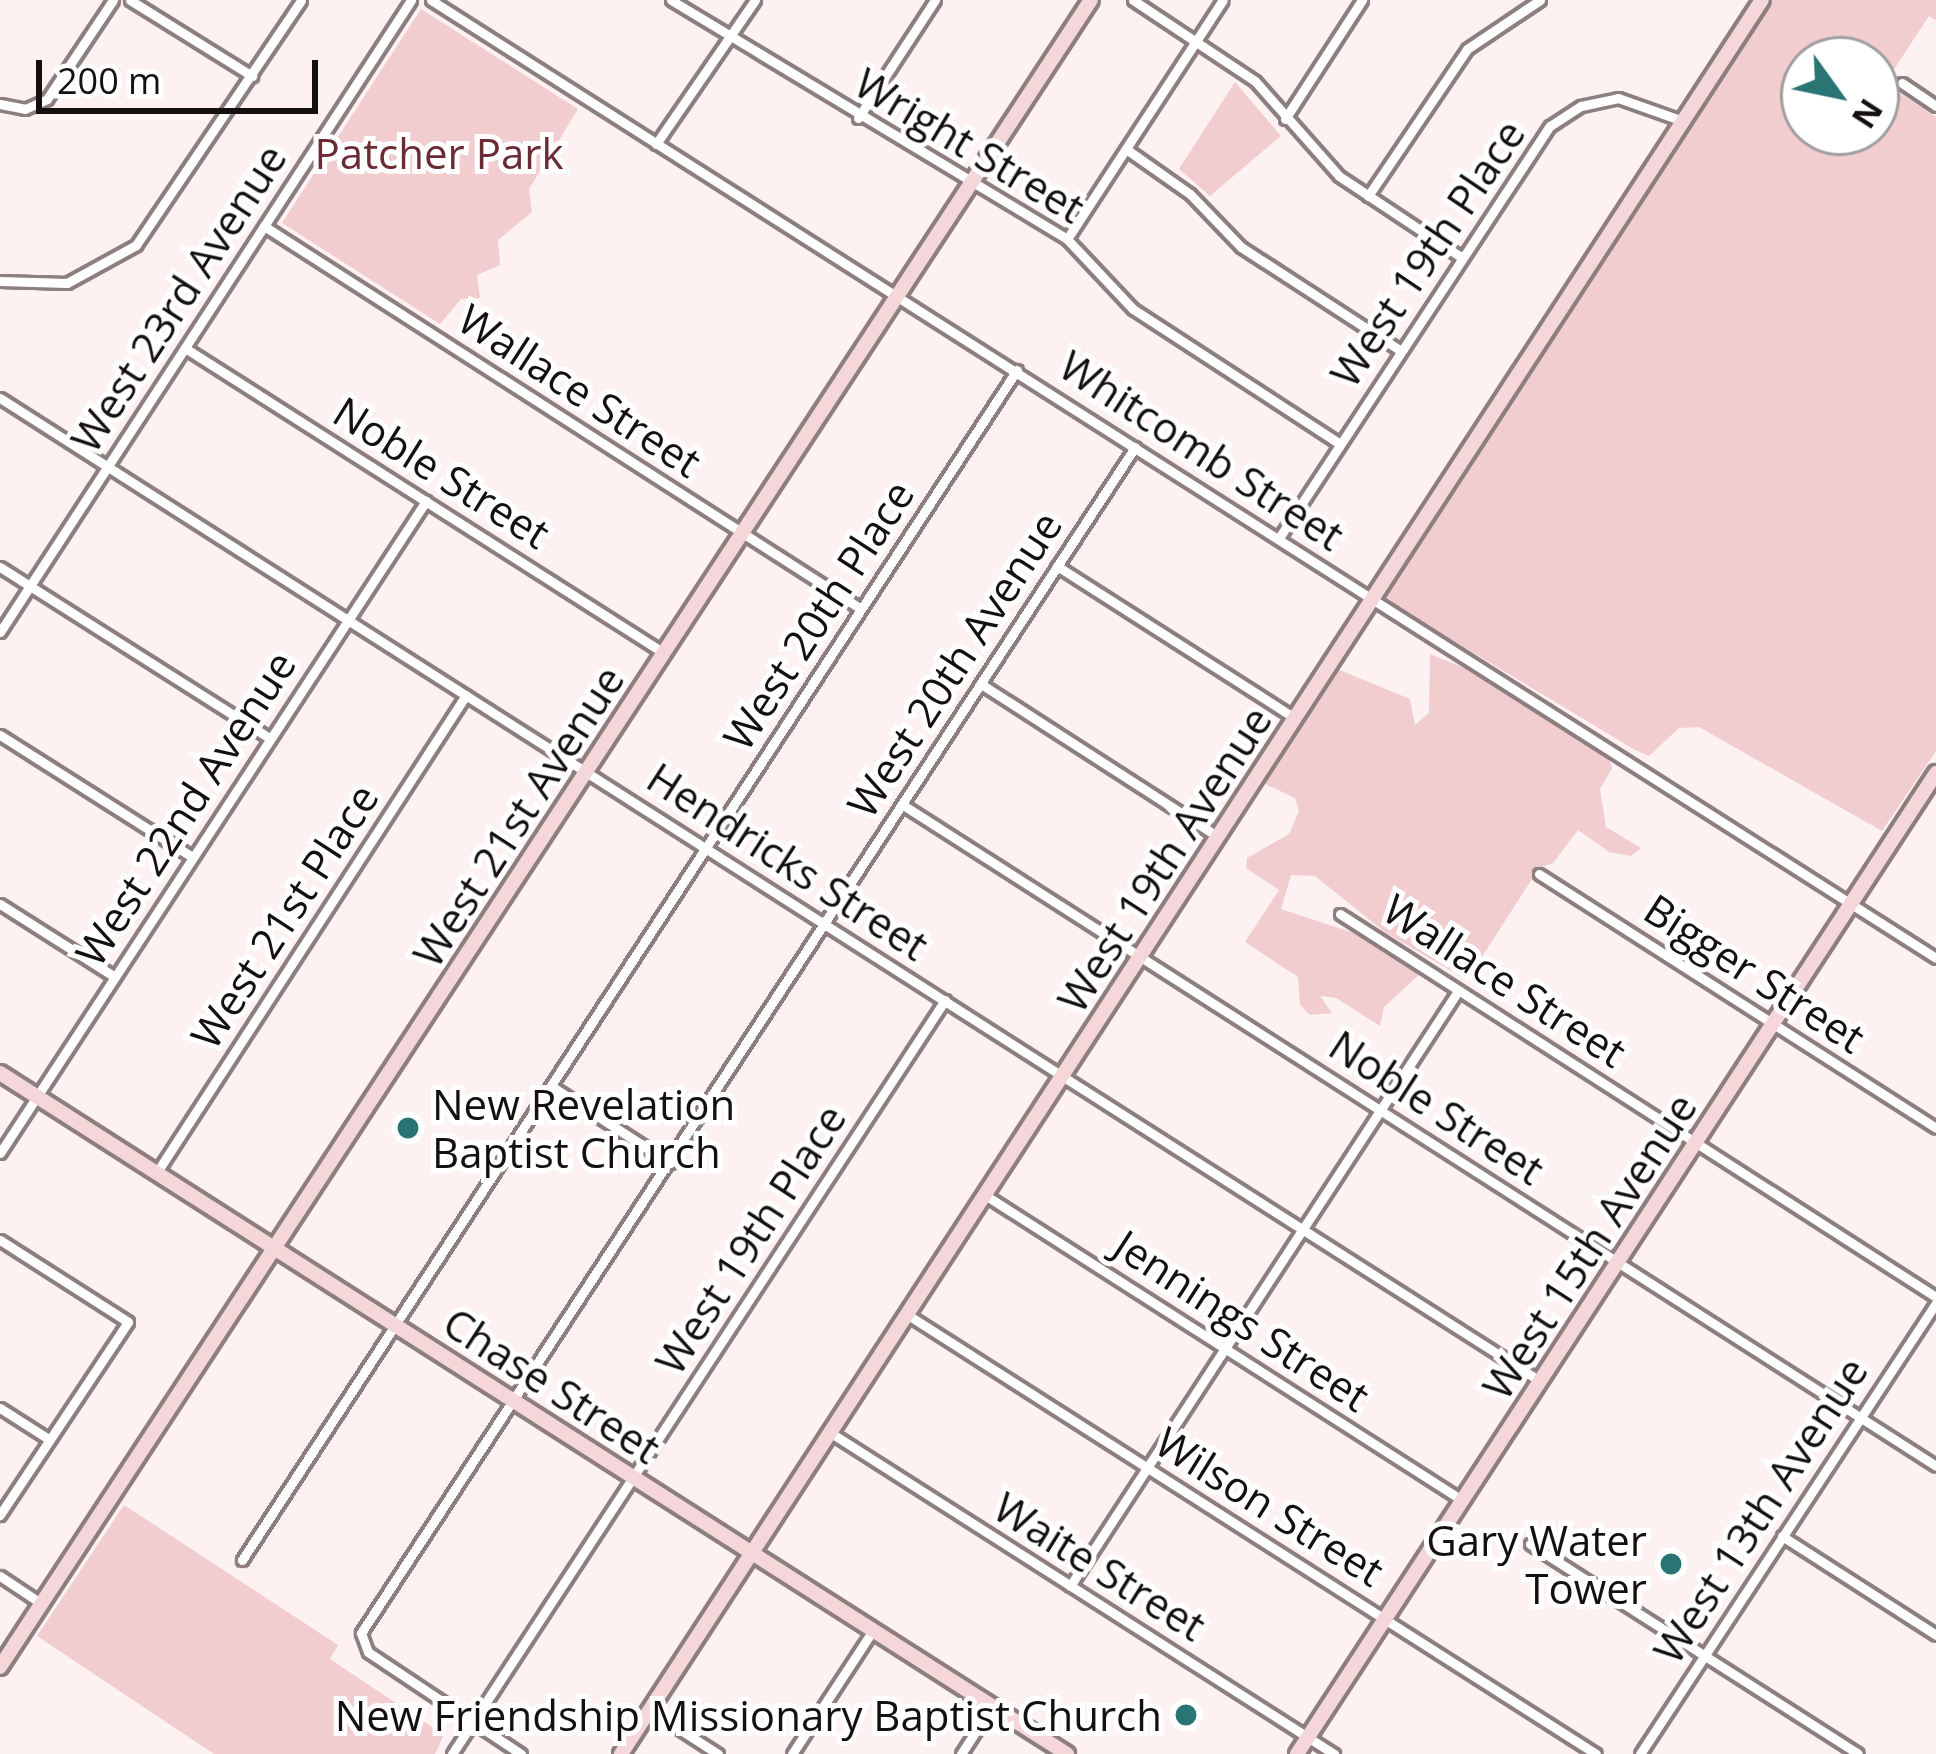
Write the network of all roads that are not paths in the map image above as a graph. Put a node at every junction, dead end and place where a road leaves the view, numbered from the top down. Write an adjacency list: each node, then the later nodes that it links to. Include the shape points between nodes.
1 (113, 0): 19 (street, via 54,92 25,110)
2 (130, 0): 17 (street)
3 (301, 0): 17 (street)
4 (411, 0): 28 (street, West 23rd Avenue)
5 (430, 0): 24 (street, Whitcomb Street)
6 (671, 0): 15 (street, Wright Street)
7 (755, 0): 15 (street)
8 (934, 0): 21 (street)
9 (1091, 0): 26 (street, West 21st Avenue)
10 (1133, 0): 16 (street)
11 (1223, 0): 16 (street)
12 (1362, 0): 22 (street)
13 (1540, 0): 27 (street, via 1467,49)
14 (1762, 0): 23 (street, West 19th Avenue)
15 (727, 35): 21 (street, Wright Street); 24 (street)
16 (1196, 41): 22 (street, via 1255,81); 25 (street)
17 (252, 76): 31 (street, via 145,236 80,279)
18 (1902, 83): 20 (street)
19 (0, 104)
20 (1936, 106)
21 (858, 118): 26 (street, Wright Street, via 907,136)
22 (1285, 119): 27 (street, via 1316,156)
23 (1683, 122): 30 (street, West 19th Place, via 1630,99 1570,111 1542,134); 46 (street, West 19th Avenue)
24 (656, 144): 32 (street, Whitcomb Street)
25 (1126, 149): 29 (street); 34 (street, via 1190,194 1234,242)
26 (975, 180): 29 (street, Wright Street); 32 (street, West 21st Avenue)
27 (1368, 196): 30 (street)
28 (264, 226): 33 (street, West 23rd Avenue); 41 (street, Wallace Street)
29 (1067, 239): 37 (street, Wright Street, via 1132,309)
30 (1461, 256): 34 (street, West 19th Place)
31 (0, 281)
32 (898, 295): 35 (street, Whitcomb Street); 41 (street, West 21st Avenue)
33 (185, 348): 39 (street, West 23rd Avenue); 40 (street, Noble Street)
34 (1401, 351): 37 (street, West 19th Place)
35 (1017, 370): 38 (street, Whitcomb Street); 47 (street, West 20th Place)
36 (0, 398): 39 (street, Hendricks Street)
37 (1340, 444): 42 (street, West 19th Place)
38 (1135, 447): 42 (street, Whitcomb Street); 43 (street, West 20th Avenue)
39 (108, 467): 45 (street, West 23rd Avenue); 48 (street, Hendricks Street)
40 (426, 501): 48 (street, West 22nd Avenue); 50 (street, Noble Street)
41 (742, 533): 47 (street, Wallace Street); 50 (street, West 21st Avenue)
42 (1279, 538): 46 (street, Whitcomb Street)
43 (1057, 566): 51 (street, West 20th Avenue); 53 (street)
44 (0, 567): 45 (street)
45 (30, 586): 49 (street, West 23rd Avenue); 55 (street)
46 (1372, 599): 53 (street, West 19th Avenue); 64 (street, Whitcomb Street)
47 (861, 610): 60 (street, West 20th Place)
48 (347, 620): 52 (street, Hendricks Street); 55 (street, West 22nd Avenue)
49 (0, 632)
50 (664, 653): 56 (street, West 21st Avenue)
51 (981, 684): 58 (street, West 20th Avenue); 59 (street)
52 (466, 695): 56 (street, Hendricks Street); 82 (street, West 21st Place)
53 (1295, 718): 59 (street, West 19th Avenue)
54 (0, 735): 61 (street)
55 (269, 738): 61 (street, West 22nd Avenue)
56 (586, 772): 60 (street, Hendricks Street); 86 (street, West 21st Avenue)
57 (1933, 783): 64 (street, West 15th Avenue)
58 (903, 805): 66 (street, West 20th Avenue); 67 (street, Noble Street)
59 (1218, 837): 67 (street, West 19th Avenue)
60 (706, 848): 66 (street, Hendricks Street); 75 (street, West 20th Place)
61 (192, 857): 69 (street, West 22nd Avenue)
62 (1539, 874): 72 (street, Bigger Street)
63 (0, 904): 69 (street)
64 (1851, 904): 68 (street, Whitcomb Street); 72 (street, West 15th Avenue)
65 (1340, 914): 70 (street, Wallace Street)
66 (826, 923): 71 (street, Hendricks Street); 81 (street, West 20th Avenue)
67 (1140, 957): 74 (street, West 19th Avenue); 77 (street, Noble Street)
68 (1936, 958)
69 (115, 977): 76 (street, West 22nd Avenue)
70 (1458, 991): 77 (street); 79 (street, Wallace Street)
71 (945, 1000): 74 (street, Hendricks Street); 100 (street, West 19th Place)
72 (1773, 1024): 78 (street, Bigger Street); 79 (street, West 15th Avenue)
73 (0, 1073): 76 (street, Chase Street)
74 (1063, 1076): 83 (street, West 19th Avenue); 84 (street, Hendricks Street)
75 (551, 1086): 81 (street); 90 (street, West 20th Place)
76 (37, 1096): 80 (street, West 22nd Avenue); 82 (street, Chase Street)
77 (1380, 1110): 84 (street); 87 (street, Noble Street)
78 (1936, 1128)
79 (1695, 1143): 87 (street, West 15th Avenue); 88 (street, Wallace Street)
80 (0, 1153)
81 (670, 1163): 93 (street, West 20th Avenue)
82 (157, 1172): 86 (street, Chase Street)
83 (986, 1195): 89 (street, West 19th Avenue); 91 (street, Jennings Street)
84 (1304, 1229): 91 (street); 92 (street, Hendricks Street)
85 (0, 1240): 97 (street, via 128,1322)
86 (276, 1248): 90 (street, Chase Street); 109 (street, West 21st Avenue)
87 (1619, 1260): 92 (street, West 15th Avenue); 95 (street, Noble Street)
88 (1936, 1300): 95 (street, West 13th Avenue)
89 (908, 1315): 96 (street, West 19th Avenue); 99 (street, Wilson Street)
90 (396, 1325): 93 (street, Chase Street); 106 (street, West 20th Place)
91 (1223, 1346): 99 (street); 101 (street, Jennings Street)
92 (1540, 1381): 101 (street, West 15th Avenue)
93 (515, 1401): 100 (street, Chase Street); 117 (street, West 20th Avenue, via 360,1642)
94 (0, 1408): 97 (street)
95 (1861, 1415): 98 (street, Noble Street); 103 (street, West 13th Avenue)
96 (831, 1433): 105 (street, West 19th Avenue); 108 (street, Waite Street)
97 (50, 1440): 102 (street)
98 (1936, 1466)
99 (1147, 1468): 108 (street); 110 (street, Wilson Street)
100 (635, 1478): 105 (street, Chase Street); 117 (street, West 19th Place)
101 (1462, 1500): 110 (street, West 15th Avenue)
102 (0, 1515)
103 (1782, 1536): 112 (street); 113 (street, West 13th Avenue)
104 (1531, 1544): 113 (street)
105 (753, 1553): 111 (street, Chase Street); 116 (street, West 19th Avenue)
106 (242, 1559)
107 (0, 1576): 109 (street)
108 (1070, 1586): 118 (street, Waite Street)
109 (42, 1604): 114 (street, West 21st Avenue)
110 (1385, 1618): 118 (street, West 15th Avenue); 128 (street, Wilson Street)
111 (873, 1630): 115 (street, Chase Street); 123 (street)
112 (1936, 1635)
113 (1705, 1655): 129 (street, West 13th Avenue); 130 (street)
114 (0, 1667)
115 (992, 1706): 124 (street); 125 (street, Chase Street)
116 (650, 1710): 121 (street, West 19th Avenue); 122 (street)
117 (473, 1722): 119 (street, West 19th Place); 120 (street)
118 (1308, 1737): 126 (street, West 15th Avenue); 127 (street, Waite Street)
119 (452, 1754)
120 (520, 1754)
121 (621, 1754)
122 (718, 1754)
123 (792, 1754)
124 (961, 1754)
125 (1067, 1754)
126 (1297, 1754)
127 (1334, 1754)
128 (1596, 1754)
129 (1640, 1754)
130 (1858, 1754)

